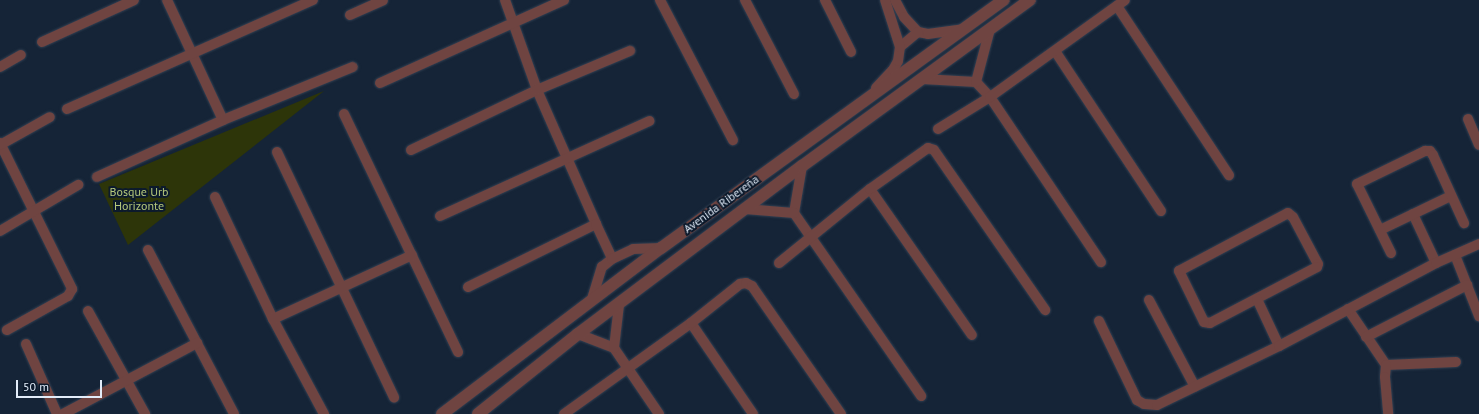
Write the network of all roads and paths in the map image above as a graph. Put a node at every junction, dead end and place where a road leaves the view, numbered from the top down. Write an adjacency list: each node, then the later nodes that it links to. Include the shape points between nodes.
1 (134, 0): 20 (street)
2 (167, 0): 25 (street)
3 (313, 0): 25 (street)
4 (383, 0): 15 (street)
5 (505, 0): 16 (street)
6 (564, 0): 16 (street)
7 (660, 0): 43 (street)
8 (745, 0): 33 (street)
9 (825, 0): 24 (street)
10 (885, 0): 21 (street)
11 (895, 0): 19 (street, via 904,17)
12 (1004, 0): 17 (street, Avenida Ribereña)
13 (1030, 0): 18 (street, Avenida Ribereña)
14 (1121, 3): 23 (street); 50 (street)
15 (350, 15)
16 (511, 23): 31 (street); 32 (street)
17 (965, 29): 19 (street, via 928,34); 34 (street, Avenida Ribereña)
18 (990, 29): 29 (street, Avenida Ribereña); 30 (street)
19 (918, 32): 21 (street)
20 (42, 42)
21 (900, 47): 34 (street, via 898,61 893,70)
22 (630, 51): 32 (street)
23 (1055, 51): 35 (street); 58 (street)
24 (851, 52)
25 (191, 54): 36 (street); 40 (street)
26 (22, 55): 27 (street)
27 (0, 67)
28 (353, 67): 40 (street)
29 (922, 78): 30 (street); 49 (street, Avenida Ribereña)
30 (976, 82): 35 (street)
31 (380, 83)
32 (537, 90): 46 (street); 48 (street)
33 (794, 94)
34 (868, 96): 68 (street, Avenida Ribereña)
35 (990, 97): 42 (street); 74 (street)
36 (67, 108)
37 (344, 114): 71 (street)
38 (50, 117): 44 (street)
39 (1468, 119): 45 (street)
40 (223, 120): 51 (street)
41 (649, 120): 48 (street)
42 (938, 129)
43 (733, 140)
44 (0, 144): 57 (street)
45 (1479, 145)
46 (411, 150)
47 (277, 152): 78 (street)
48 (566, 158): 61 (street); 63 (street)
49 (802, 166): 56 (street, Avenida Ribereña); 59 (street)
50 (1229, 176)
51 (97, 177)
52 (78, 185): 57 (street)
53 (870, 189): 66 (street); 86 (street, via 922,150 934,150); 93 (street)
54 (1452, 196): 60 (street); 62 (street); 64 (street, via 1430,151 1361,180 1357,184 1358,189)
55 (215, 197): 88 (street)
56 (745, 209): 59 (street); 83 (street, Avenida Ribereña)
57 (34, 210): 65 (street); 91 (street, via 72,290 68,296)
58 (1161, 211)
59 (794, 213): 66 (street)
60 (1413, 214): 64 (street); 76 (street)
61 (440, 216)
62 (1464, 223)
63 (596, 224): 73 (street); 79 (street)
64 (1380, 230): 70 (street)
65 (0, 231)
66 (810, 238): 75 (street); 105 (street)
67 (1479, 244): 72 (street)
68 (661, 248): 73 (street, via 633,249); 80 (street, Avenida Ribereña)
69 (148, 250): 95 (street)
70 (1391, 253)
71 (412, 255): 78 (street); 99 (street)
72 (1455, 255): 76 (street); 77 (street)
73 (612, 258): 80 (street, via 602,267)
74 (1101, 262)
75 (779, 263)
76 (1436, 263): 84 (street)
77 (1467, 285): 87 (street); 94 (street)
78 (341, 286): 88 (street); 106 (street)
79 (468, 287)
80 (592, 299): 112 (street, Avenida Ribereña)
81 (1257, 299): 81 (street, via 1317,267 1315,257 1293,217 1288,213 1180,271 1187,290 1207,324); 97 (street)
82 (1149, 300): 104 (street)
83 (619, 305): 92 (street, Avenida Ribereña); 98 (street)
84 (1348, 309): 94 (street); 97 (street)
85 (88, 310): 103 (street)
86 (1045, 310)
87 (1479, 316)
88 (273, 319): 111 (street)
89 (1099, 321): 104 (street, via 1137,400 1144,404 1157,405)
90 (691, 323): 102 (street); 116 (street); 117 (street, via 740,284 752,286)
91 (7, 330)
92 (578, 334): 98 (street); 113 (street, Avenida Ribereña)
93 (972, 335)
94 (1366, 337): 101 (street)
95 (197, 343): 103 (street); 110 (street)
96 (26, 344): 107 (street)
97 (1279, 346): 104 (street)
98 (614, 348): 102 (street)
99 (458, 352)
100 (1456, 362): 101 (street)
101 (1386, 365): 118 (street)
102 (628, 367): 114 (street); 115 (street)
103 (126, 378): 108 (street); 109 (street)
104 (1195, 387)
105 (922, 396)
106 (394, 397)
107 (57, 414)
108 (63, 414)
109 (145, 414)
110 (234, 414)
111 (324, 414)
112 (442, 414)
113 (478, 414)
114 (564, 414)
115 (659, 414)
116 (753, 414)
117 (841, 414)
118 (1388, 414)

